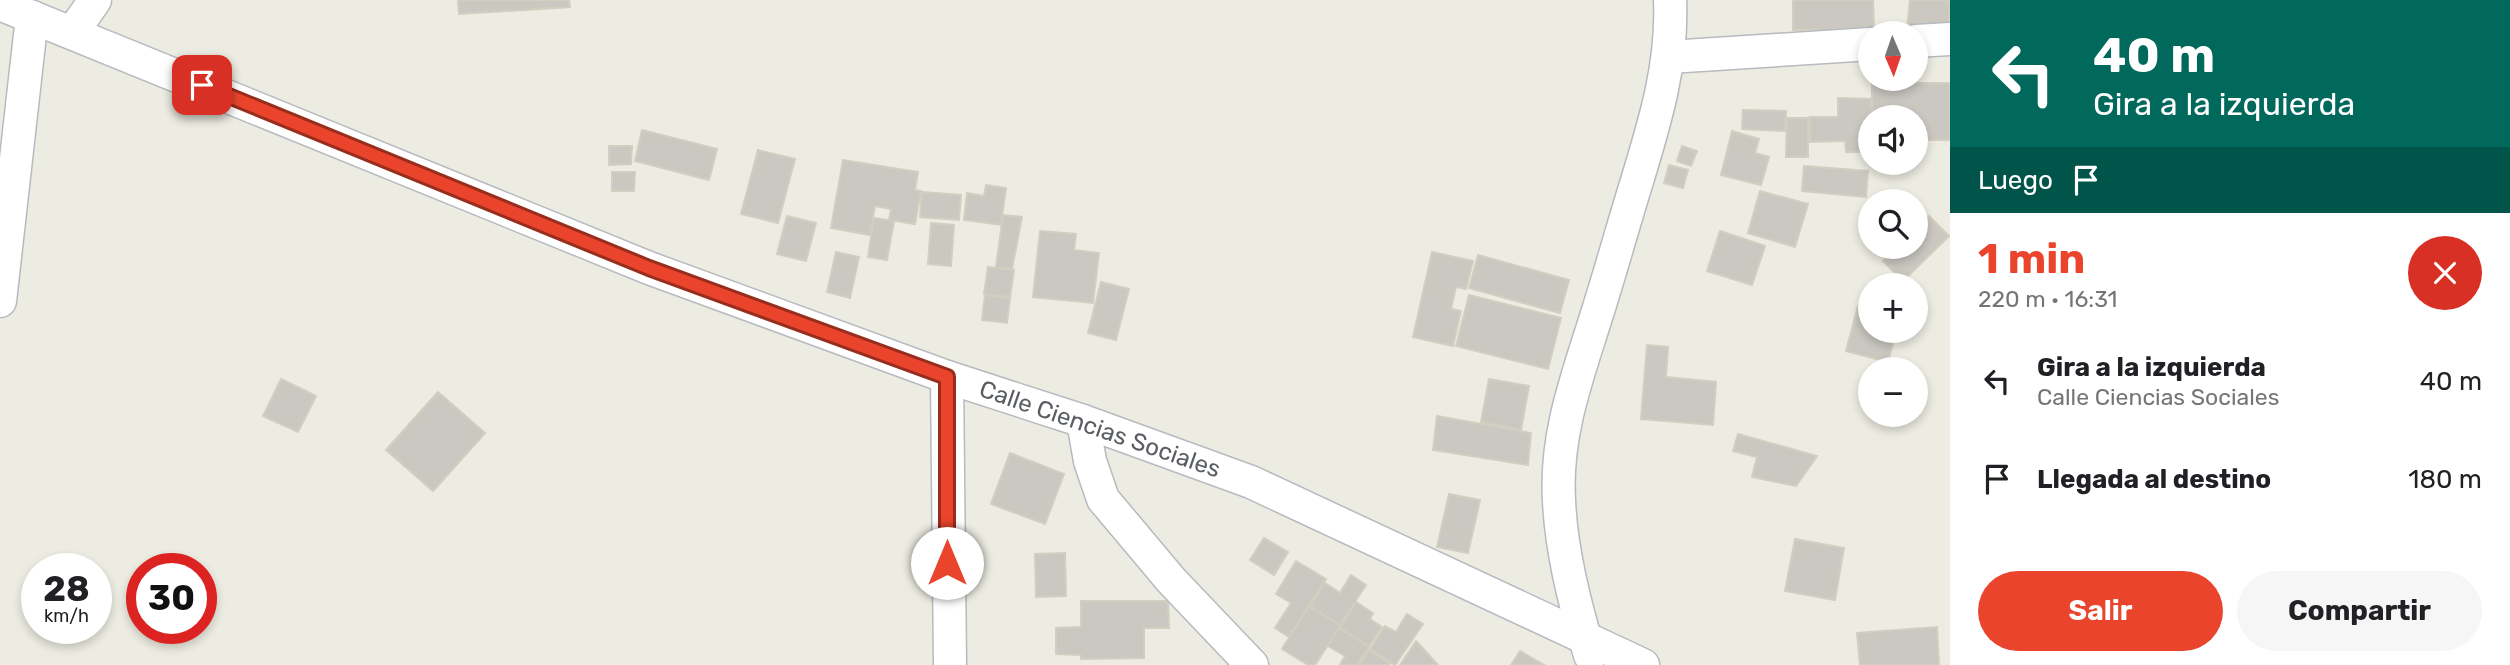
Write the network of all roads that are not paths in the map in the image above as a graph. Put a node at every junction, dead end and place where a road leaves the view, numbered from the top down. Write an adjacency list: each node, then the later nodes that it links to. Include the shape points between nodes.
1 (95, 0): 5 (street)
2 (1670, 0): 9 (street)
3 (0, 4): 4 (street, Calle Ciencias Sociales)
4 (32, 17): 5 (street, Calle Ciencias Sociales); 10 (street)
5 (72, 33): 11 (street, Calle Ciencias Sociales, via 649,268)
6 (1950, 39): 7 (street)
7 (1928, 40)
8 (1858, 45): 9 (street)
9 (1669, 57): 13 (street, via 1657,113 1575,376 1563,432 1558,497 1563,541)
10 (0, 301)
11 (947, 377): 12 (street, Calle Ciencias Sociales); 14 (street)
12 (1083, 421): 13 (street, Calle Ciencias Sociales, via 1251,481); 15 (street, via 1103,499 1171,580)
13 (1589, 653): 16 (street, Calle Ciencias Sociales)
14 (950, 665)
15 (1252, 665)
16 (1643, 665)

